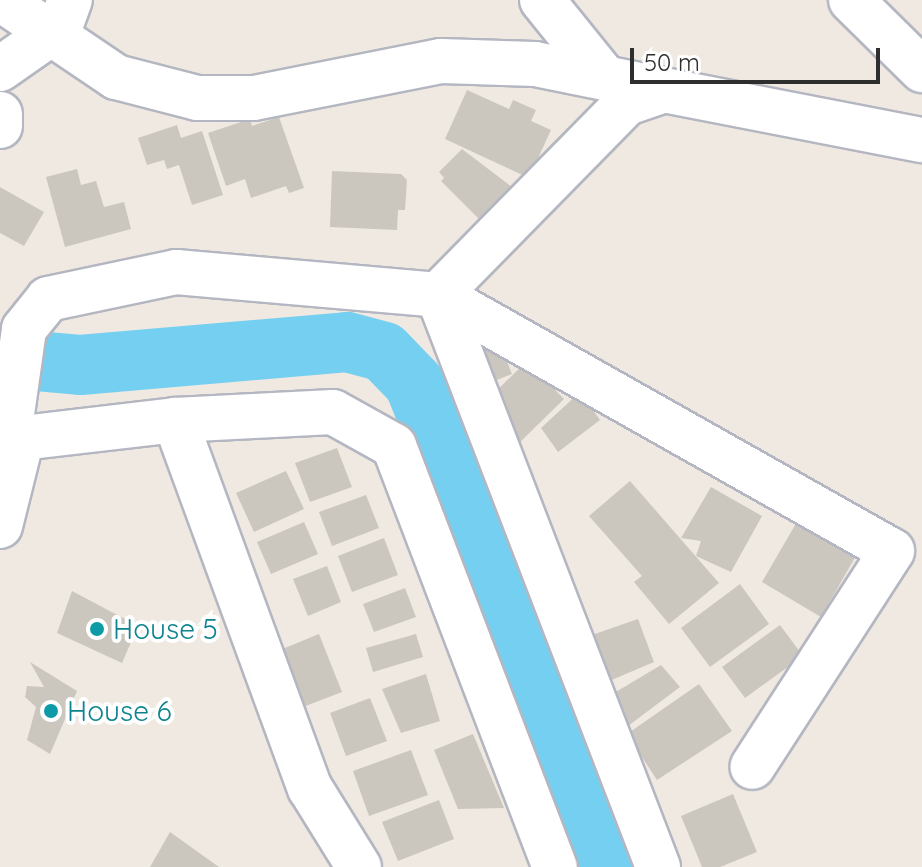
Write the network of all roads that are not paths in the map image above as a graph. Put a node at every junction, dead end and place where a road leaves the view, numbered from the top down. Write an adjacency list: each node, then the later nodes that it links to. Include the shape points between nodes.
1 (2, 0): 4 (street)
2 (542, 0): 7 (street)
3 (851, 0): 6 (street)
4 (59, 17): 5 (street); 7 (street, via 116,77 197,98 254,98 441,61 535,64)
5 (0, 69)
6 (922, 70)
7 (605, 78): 8 (street)
8 (664, 90): 11 (street); 12 (street, via 627,103)
9 (0, 114): 10 (street)
10 (0, 126)
11 (922, 140)
12 (438, 295): 14 (street, via 176,272 48,299 24,329); 16 (street, via 892,551); 19 (street)
13 (175, 420): 14 (street); 17 (street, via 310,788); 18 (street, via 333,412 394,446)
14 (10, 435): 15 (street)
15 (0, 526)
16 (752, 767)
17 (359, 867)
18 (555, 867)
19 (658, 867)

